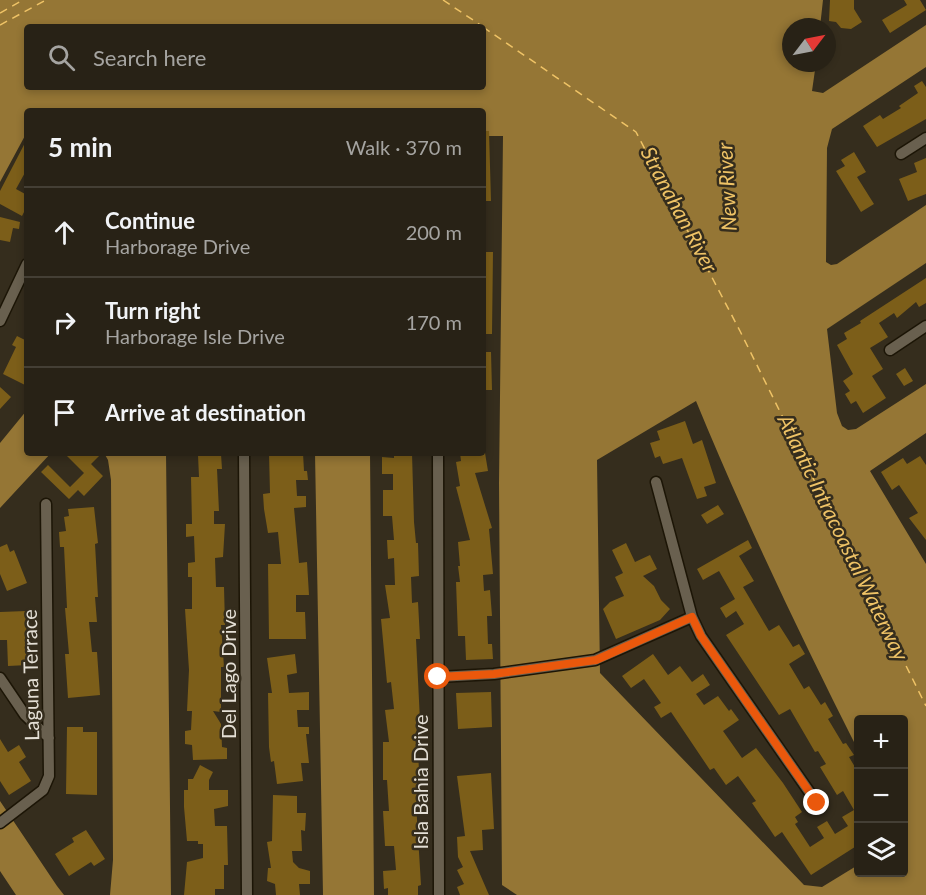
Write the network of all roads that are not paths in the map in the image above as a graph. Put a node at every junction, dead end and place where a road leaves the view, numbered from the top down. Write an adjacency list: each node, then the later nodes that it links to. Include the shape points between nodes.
1 (926, 138): 2 (street)
2 (902, 154)
3 (24, 270): 4 (street)
4 (0, 321)
5 (926, 326): 6 (street)
6 (890, 350)
7 (244, 456): 17 (street, Del Lago Drive)
8 (438, 456): 12 (street, Isla Bahia Drive)
9 (656, 482): 11 (street)
10 (46, 504): 14 (street, Laguna Terrace)
11 (692, 617): 12 (street, via 596,660 494,674); 15 (street, via 701,636)
12 (438, 677): 18 (street, Isla Bahia Drive)
13 (0, 678): 14 (street, via 25,715)
14 (49, 738): 16 (street, Laguna Terrace, via 49,776 43,790)
15 (817, 803)
16 (0, 823)
17 (247, 895)
18 (438, 895)

